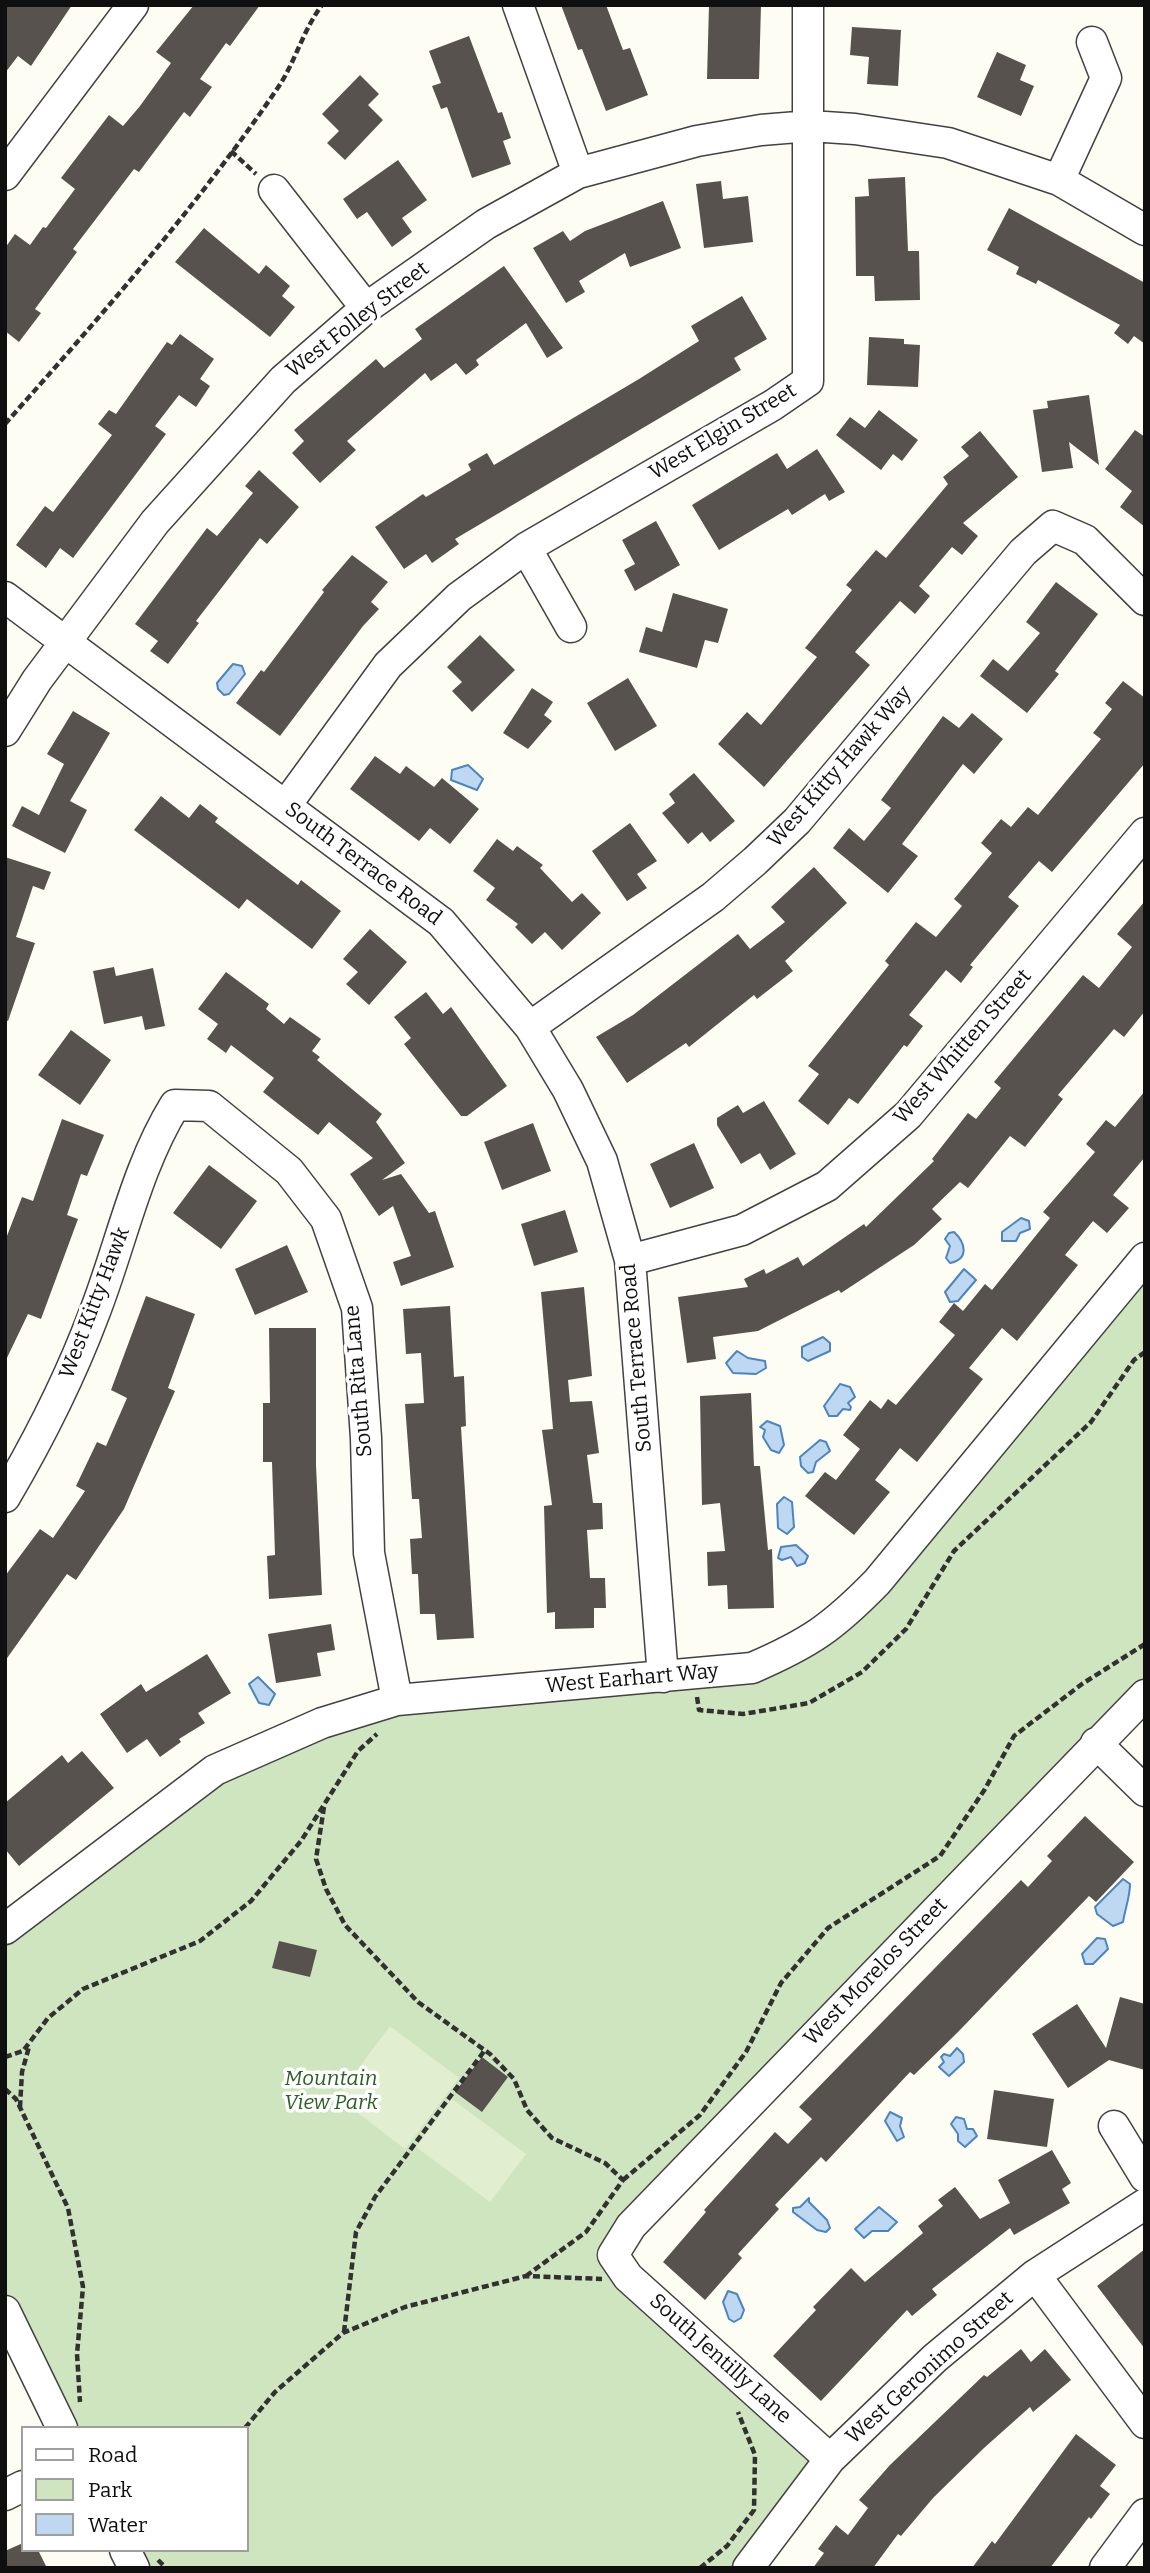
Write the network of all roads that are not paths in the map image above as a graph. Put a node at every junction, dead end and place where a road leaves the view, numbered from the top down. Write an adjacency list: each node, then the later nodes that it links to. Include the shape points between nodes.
1 (133, 5): 7 (street)
2 (518, 5): 6 (street)
3 (808, 5): 5 (street)
4 (1092, 42): 8 (street, via 1107,78)
5 (810, 126): 6 (street, West Folley Street, via 697,141); 8 (street, via 948,142); 12 (street, West Elgin Street, via 808,381)
6 (578, 173): 11 (street, West Folley Street, via 486,224)
7 (5, 176)
8 (1059, 180): 10 (street)
9 (274, 190): 11 (street)
10 (1145, 230)
11 (366, 308): 16 (street, West Folley Street, via 283,380 210,458 155,522)
12 (526, 548): 15 (street); 18 (street, West Elgin Street, via 459,597 388,666)
13 (5, 597): 16 (street, South Terrace Road)
14 (1145, 600): 20 (street, West Kitty Hawk Way, via 1085,540 1053,526 1023,552 797,821 755,862)
15 (571, 627)
16 (65, 642): 17 (street, West Folley Street); 18 (street, South Terrace Road)
17 (5, 731)
18 (286, 805): 20 (street, South Terrace Road, via 441,922)
19 (1145, 833): 23 (street, West Whitten Street, via 908,1115 827,1186 741,1230)
20 (530, 1027): 23 (street, South Terrace Road, via 568,1090 602,1161)
21 (175, 1105): 24 (street, West Kitty Hawk, via 157,1134 94,1315 37,1443); 27 (street, South Rita Lane, via 209,1106 289,1171 326,1219 356,1308 369,1553)
22 (1145, 1258): 25 (street, West Earhart Way, via 877,1582 839,1621 801,1646 752,1668)
23 (630, 1260): 25 (street, South Terrace Road)
24 (5, 1497)
25 (663, 1678): 27 (street, West Earhart Way)
26 (1145, 1695): 28 (street, West Morelos Street)
27 (397, 1700): 30 (street, West Earhart Way, via 322,1723 215,1770)
28 (1097, 1743): 29 (street); 34 (street, West Morelos Street, via 631,2225)
29 (1145, 1791)
30 (5, 1928)
31 (1114, 2126): 32 (street)
32 (1145, 2177)
33 (1145, 2204): 35 (street, West Geronimo Street)
34 (605, 2268): 39 (street, South Jentilly Lane)
35 (1035, 2275): 38 (street); 39 (street, West Geronimo Street, via 934,2358)
36 (5, 2311): 37 (street)
37 (72, 2420)
38 (1145, 2423)
39 (830, 2459): 45 (street, West Geronimo Street)
40 (21, 2487): 41 (street)
41 (5, 2495)
42 (1145, 2514): 46 (street)
43 (126, 2552): 44 (street)
44 (134, 2568)
45 (748, 2568)
46 (1105, 2568)

